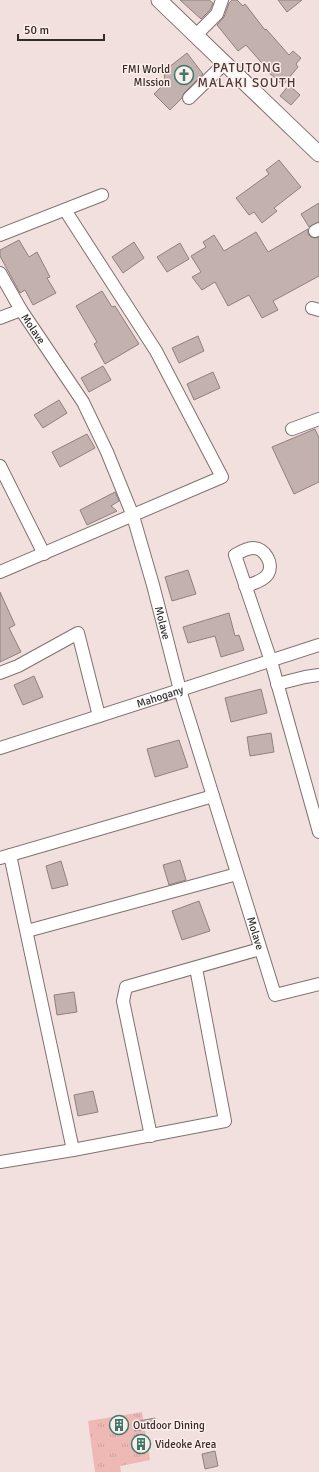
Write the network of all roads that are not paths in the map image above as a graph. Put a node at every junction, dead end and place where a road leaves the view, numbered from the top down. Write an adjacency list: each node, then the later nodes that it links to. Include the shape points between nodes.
1 (159, 0): 3 (main road)
2 (222, 0): 3 (street, via 217,14)
3 (196, 36): 4 (main road)
4 (225, 63): 5 (street); 6 (main road)
5 (189, 98)
6 (319, 154)
7 (102, 195): 8 (street)
8 (65, 210): 9 (street); 16 (street, via 156,351 222,477)
9 (0, 235)
10 (0, 274): 11 (street, Molave)
11 (22, 310): 12 (street); 16 (street, Molave, via 83,402)
12 (0, 318)
13 (319, 419): 14 (street)
14 (292, 429)
15 (0, 466): 17 (street)
16 (133, 516): 17 (street); 25 (street, Molave)
17 (44, 554): 18 (street)
18 (0, 572)
19 (245, 586): 21 (street)
20 (319, 645): 21 (street, Mahogany)
21 (270, 661): 24 (street); 25 (street, Mahogany)
22 (0, 673): 26 (street, via 78,633)
23 (319, 675): 24 (street)
24 (277, 684): 29 (street)
25 (180, 690): 26 (street, Mahogany); 28 (street, Molave)
26 (99, 716): 27 (street, Mahogany)
27 (0, 748)
28 (213, 796): 30 (street); 31 (street, Molave)
29 (319, 832)
30 (5, 856): 32 (street)
31 (237, 874): 32 (street); 33 (street, Molave)
32 (27, 931): 37 (street)
33 (260, 949): 34 (street); 35 (street, Molave, via 275,995)
34 (196, 968): 36 (street, via 126,987 123,1001); 36 (street, via 225,1121)
35 (319, 984)
36 (151, 1136): 37 (street)
37 (73, 1150): 38 (street)
38 (0, 1162)

